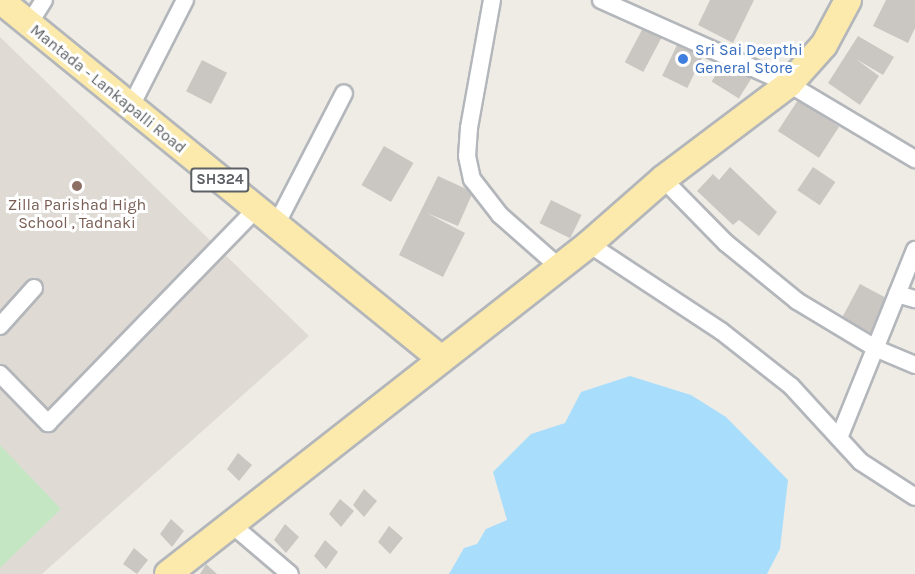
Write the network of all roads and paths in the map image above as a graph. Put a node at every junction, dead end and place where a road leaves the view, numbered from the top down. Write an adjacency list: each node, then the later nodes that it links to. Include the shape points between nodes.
1 (0, 0): 7 (main road, Mantada - Lankapalli Road / SH324)
2 (44, 0): 7 (street)
3 (185, 0): 10 (street)
4 (492, 0): 17 (street, via 469,128 470,167 482,196)
5 (601, 0): 8 (street)
6 (848, 0): 8 (main road, via 824,45)
7 (29, 24): 10 (main road, Mantada - Lankapalli Road / SH324)
8 (789, 84): 11 (street); 12 (main road)
9 (344, 93): 14 (street)
10 (130, 108): 13 (main road, Mantada - Lankapalli Road / SH324)
11 (915, 159)
12 (663, 179): 15 (main road); 22 (street, via 726,243 797,301)
13 (256, 209): 14 (main road, Mantada - Lankapalli Road / SH324); 25 (street, via 48,423)
14 (276, 225): 23 (main road, Mantada - Lankapalli Road / SH324)
15 (590, 244): 17 (main road); 26 (street, via 721,331 791,386)
16 (915, 250): 19 (street)
17 (559, 267): 23 (main road)
18 (34, 288): 21 (street)
19 (897, 294): 20 (street); 22 (street)
20 (915, 299)
21 (0, 326)
22 (877, 349): 24 (street); 26 (street)
23 (440, 358): 28 (main road)
24 (915, 365)
25 (0, 374)
26 (839, 438): 27 (street, via 861,462)
27 (915, 497)
28 (231, 524): 29 (main road); 30 (street)
29 (168, 574)
30 (290, 574)

